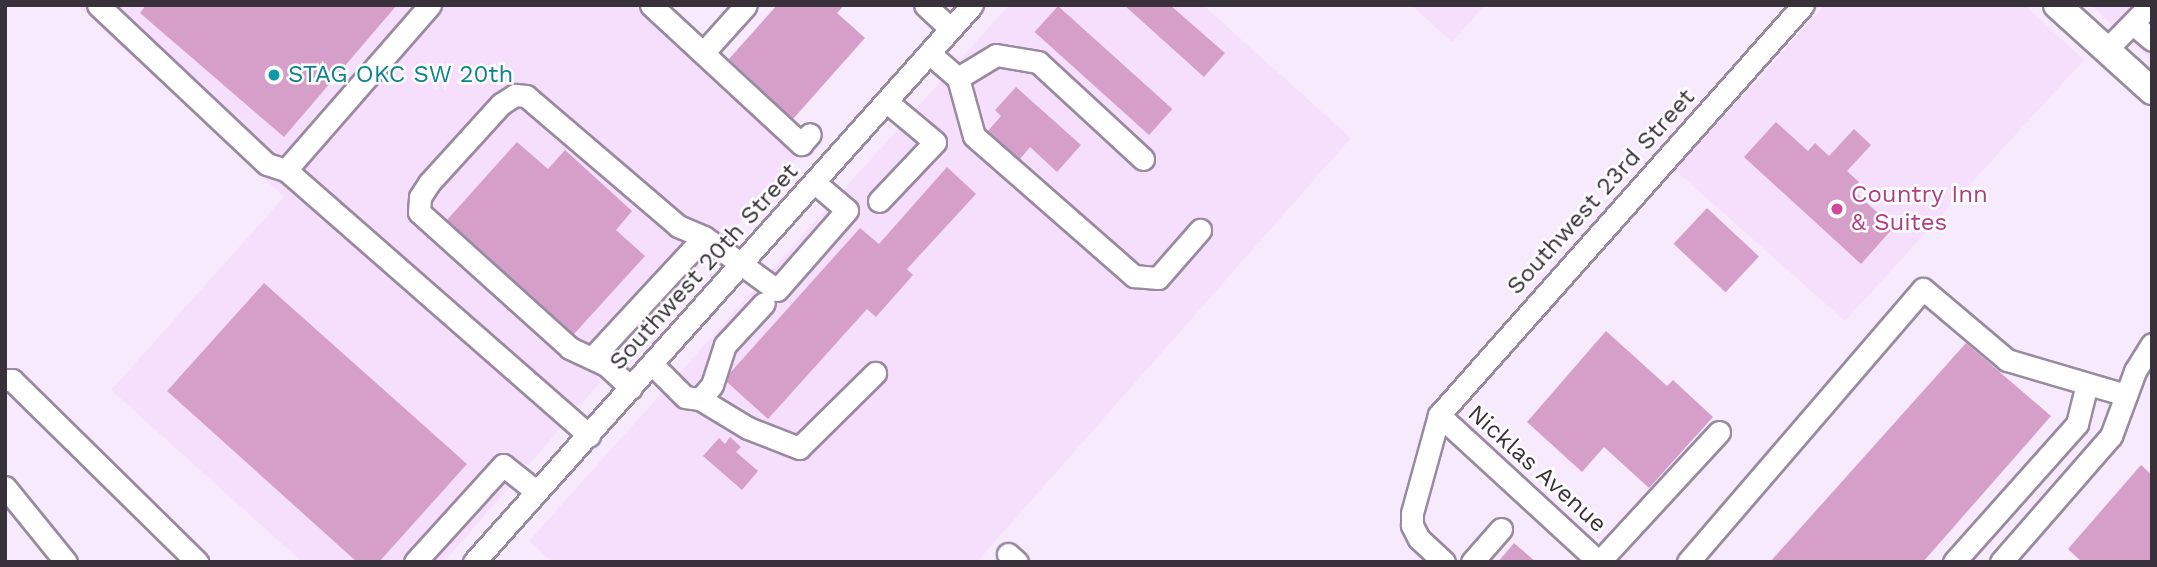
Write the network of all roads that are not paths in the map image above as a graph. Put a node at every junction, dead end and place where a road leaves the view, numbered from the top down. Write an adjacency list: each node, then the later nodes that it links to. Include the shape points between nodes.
1 (97, 5): 21 (street, via 267,164)
2 (430, 5): 21 (street)
3 (651, 5): 14 (street)
4 (746, 5): 14 (street)
5 (925, 5): 11 (street)
6 (972, 5): 11 (street, Southwest 20th Street)
7 (1803, 5): 37 (street, Southwest 23rd Street)
8 (2057, 5): 13 (main road)
9 (2150, 5): 10 (street)
10 (2133, 24): 12 (street); 13 (street)
11 (951, 29): 15 (street, Southwest 20th Street)
12 (2152, 40)
13 (2106, 50): 17 (main road)
14 (703, 53): 19 (street, via 801,144)
15 (929, 53): 16 (street); 18 (street, Southwest 20th Street)
16 (958, 78): 20 (street, via 996,55 1038,62); 24 (street, via 974,136 1134,276 1158,278)
17 (2152, 91)
18 (886, 101): 22 (street, Southwest 20th Street); 23 (street, via 935,142)
19 (810, 134)
20 (1143, 159)
21 (286, 170): 39 (street)
22 (814, 182): 26 (street, Southwest 20th Street); 26 (street, via 847,210 777,290)
23 (879, 201)
24 (1200, 230)
25 (704, 237): 26 (street); 29 (street); 29 (street, via 678,226 526,96 515,95 501,104 429,183 420,197 419,212 570,348)
26 (742, 263): 30 (street, Southwest 20th Street)
27 (764, 303): 36 (street, via 725,345 712,385)
28 (2152, 344): 35 (street)
29 (593, 357): 34 (street)
30 (653, 365): 34 (street, Southwest 20th Street); 36 (street, via 685,397)
31 (875, 373): 36 (street, via 799,448 748,428)
32 (5, 380): 44 (street, via 12,380)
33 (2087, 384): 35 (street); 50 (street, via 2007,360 1923,289); 51 (street, via 2077,424)
34 (631, 388): 39 (street, Southwest 20th Street)
35 (2126, 395): 52 (street, via 2111,436)
36 (700, 399)
37 (1439, 415): 47 (street, via 1412,525 1419,539); 49 (street, Nicklas Avenue)
38 (1718, 432): 49 (street)
39 (589, 435): 41 (street, Southwest 20th Street)
40 (5, 487): 43 (street)
41 (537, 492): 45 (street, via 503,465); 46 (street, Southwest 20th Street)
42 (1501, 529): 48 (street)
43 (65, 562)
44 (197, 562)
45 (415, 562)
46 (474, 562)
47 (1444, 562)
48 (1472, 562)
49 (1600, 562)
50 (1688, 562)
51 (1954, 562)
52 (2001, 562)

